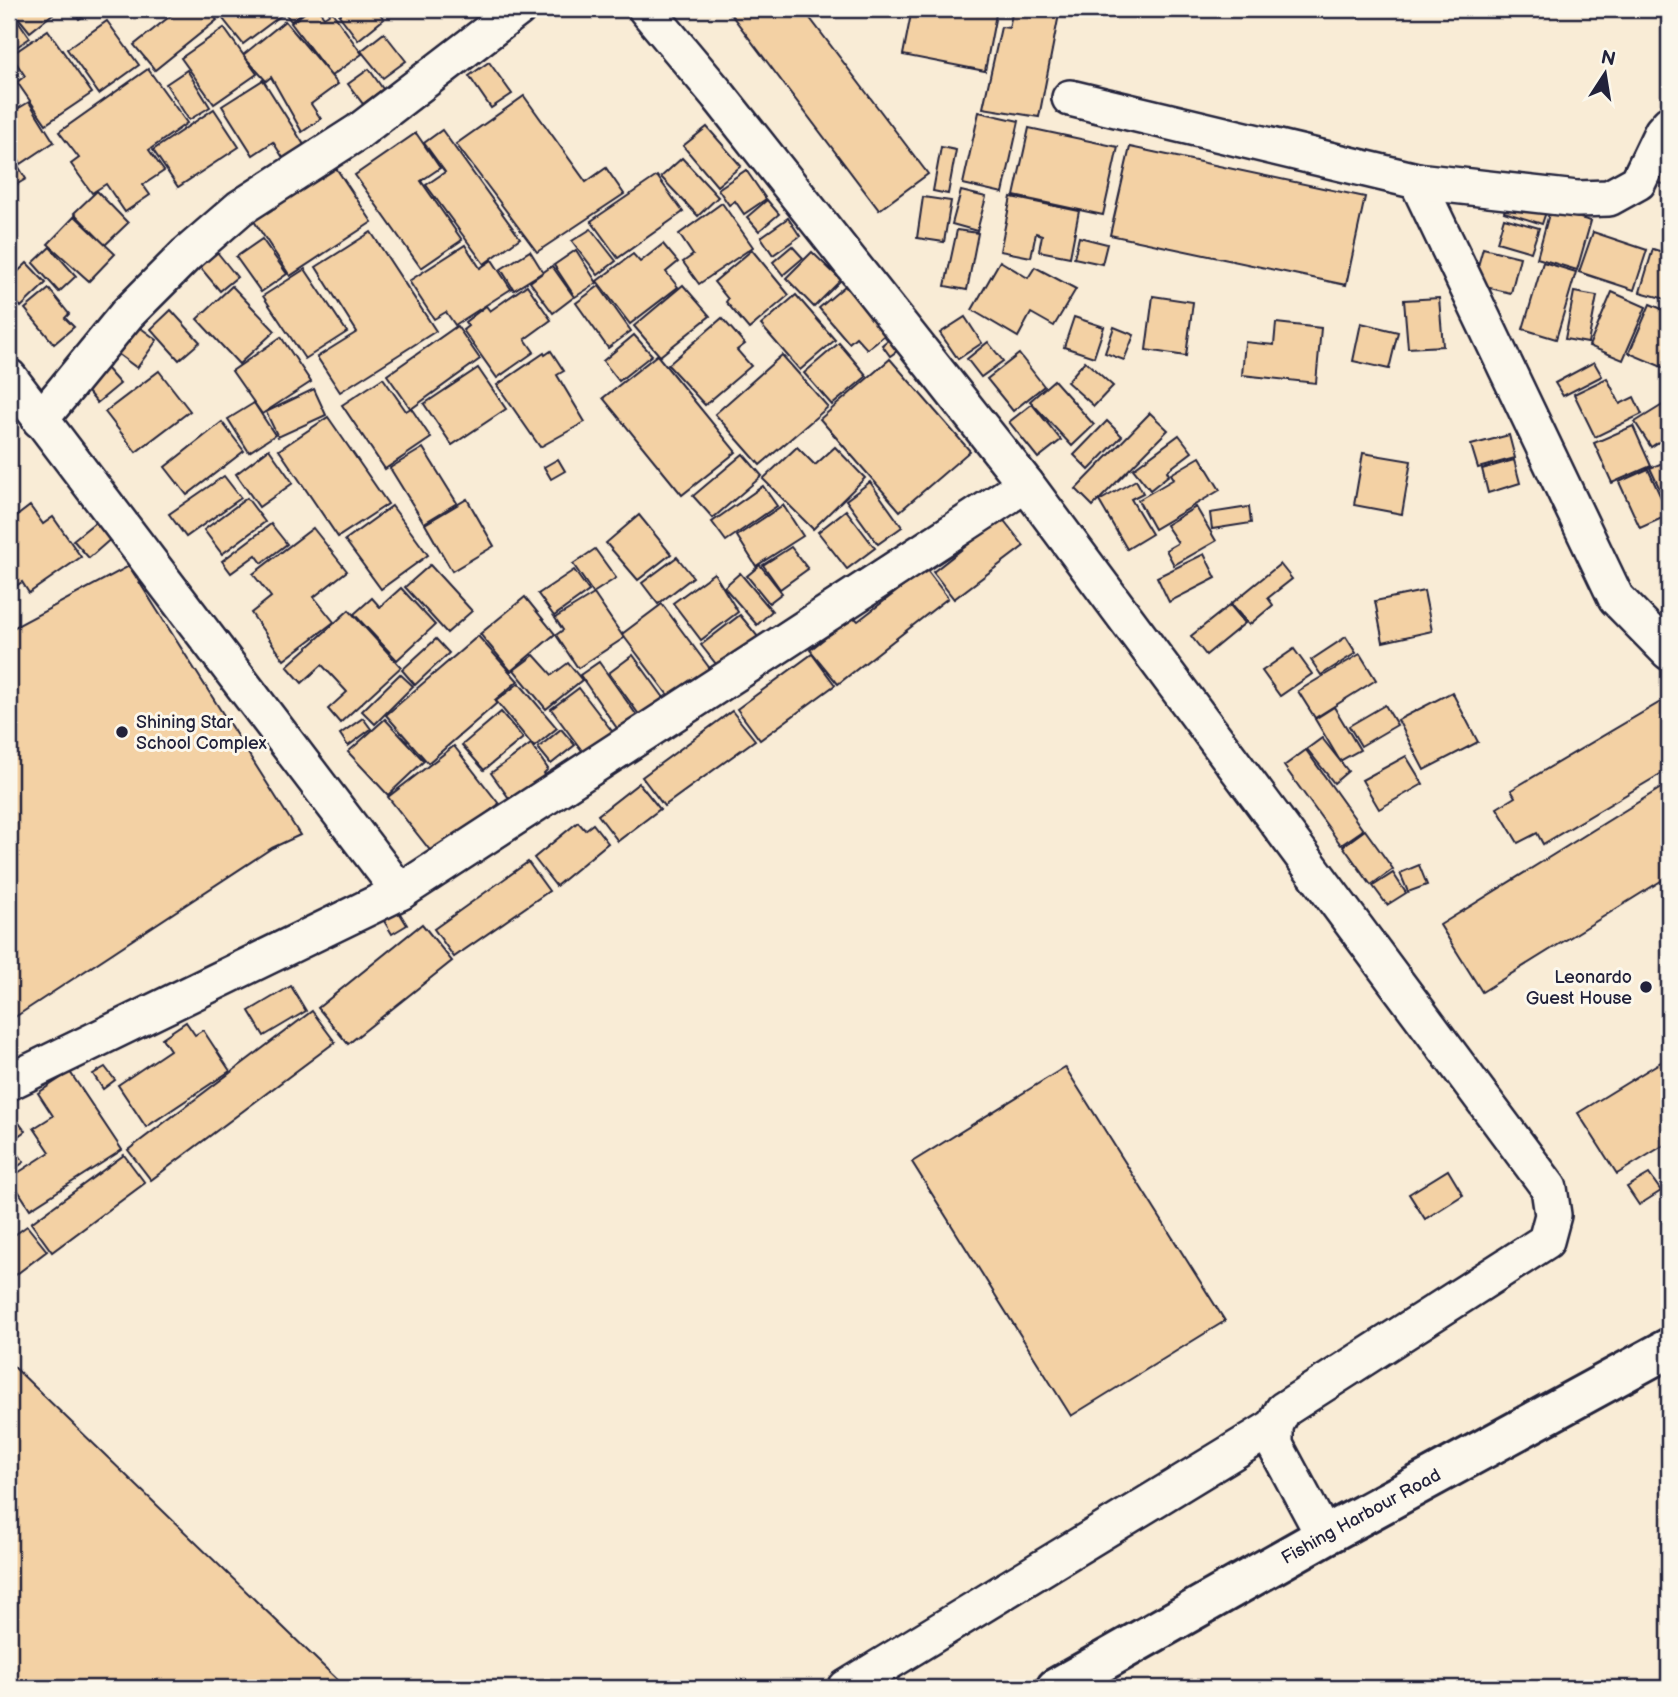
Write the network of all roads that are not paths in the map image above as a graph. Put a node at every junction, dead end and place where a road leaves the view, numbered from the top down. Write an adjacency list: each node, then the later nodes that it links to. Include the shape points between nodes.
1 (518, 9): 7 (street, via 358,132 240,208 127,314)
2 (646, 9): 8 (street)
3 (1070, 98): 5 (street)
4 (1669, 124): 5 (street, via 1638,182 1609,198 1577,199)
5 (1417, 181): 9 (street, via 1616,598)
6 (9, 377): 7 (street)
7 (40, 420): 10 (street)
8 (1026, 484): 10 (street); 13 (street, via 1549,1188 1553,1215 1546,1241 1283,1410)
9 (1669, 652)
10 (401, 892): 11 (street)
11 (9, 1082)
12 (1669, 1348): 14 (street, Fishing Harbour Road)
13 (1275, 1426): 14 (street, via 1275,1445); 15 (street)
14 (1324, 1536): 16 (street, Fishing Harbour Road)
15 (846, 1688)
16 (1056, 1688)

